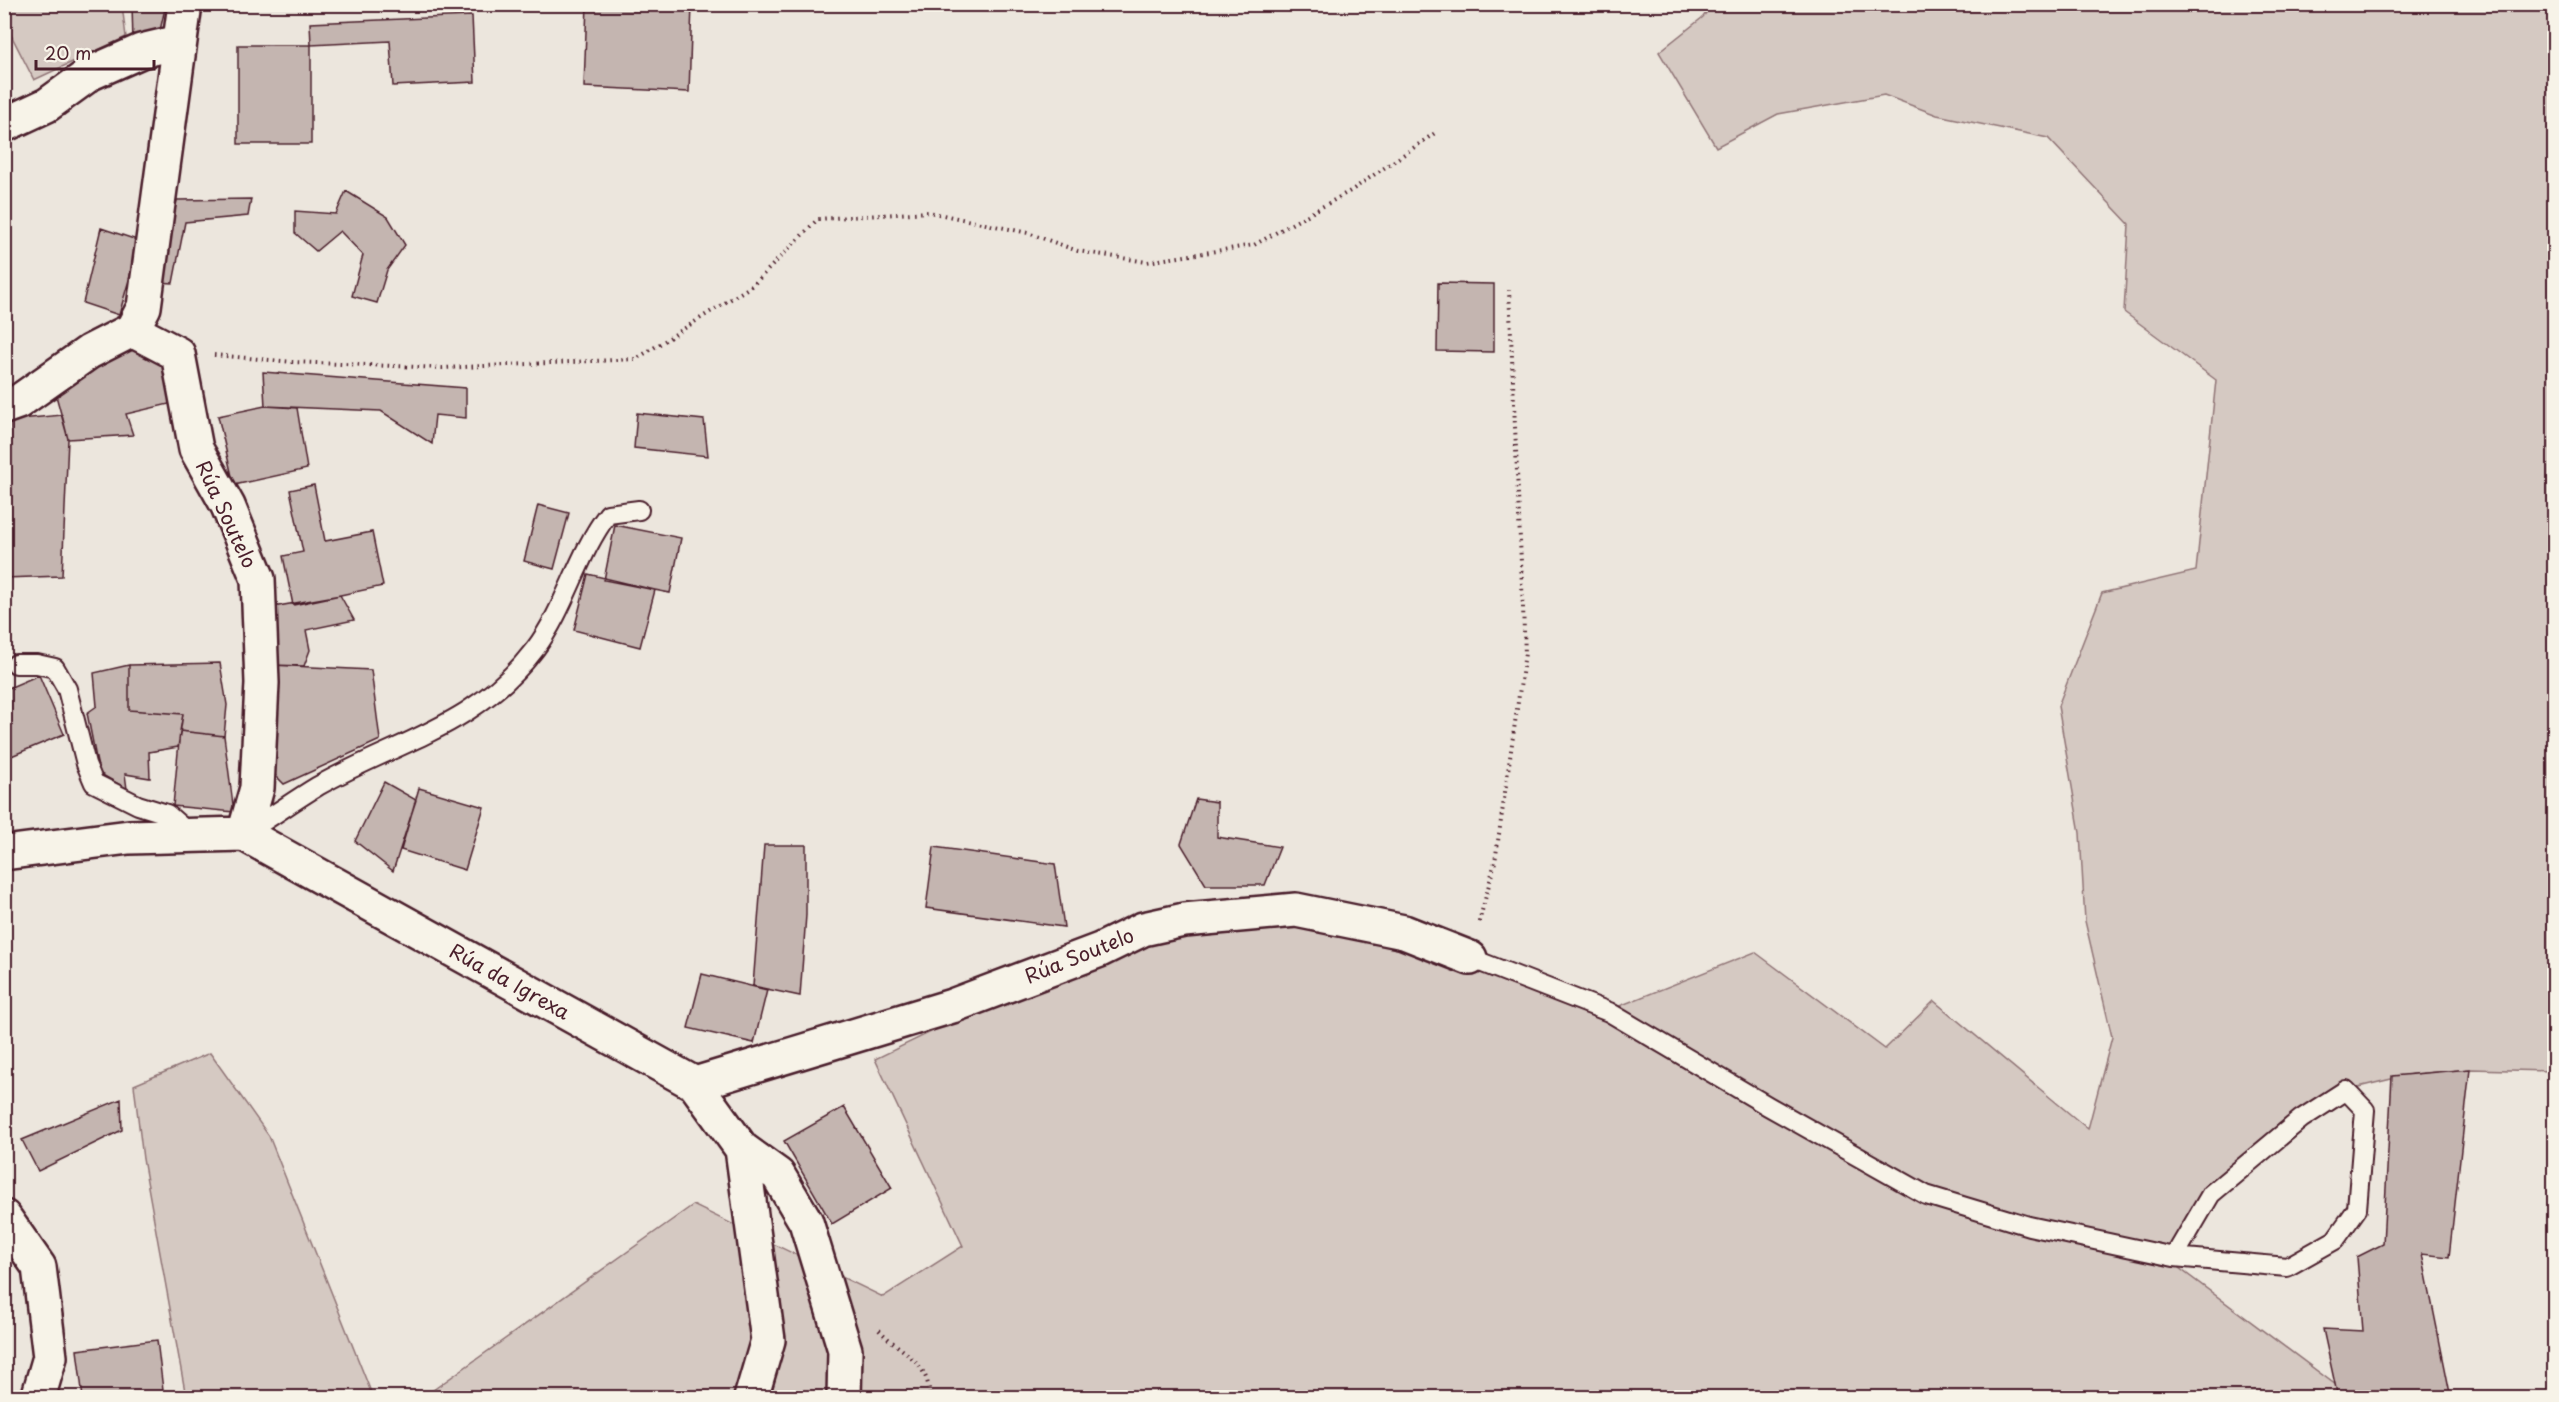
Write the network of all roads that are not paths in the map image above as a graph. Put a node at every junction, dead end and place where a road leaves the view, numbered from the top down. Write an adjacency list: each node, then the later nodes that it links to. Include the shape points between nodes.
1 (185, 4): 2 (street)
2 (180, 42): 3 (street, via 141,51 91,73 47,105); 4 (street, via 144,307)
3 (4, 125)
4 (132, 330): 5 (street, via 89,352 18,402); 8 (street, Rúa Soutelo, via 178,354 196,449 228,506 258,579 262,683 257,788)
5 (4, 407)
6 (639, 510): 8 (lane, via 608,514 591,537 536,648 506,684 462,717 318,786)
7 (16, 664): 9 (lane, via 55,668 67,689 94,783 138,805 167,814)
8 (243, 834): 9 (street); 12 (street, Rúa da Igrexa)
9 (192, 836): 10 (street, via 129,837)
10 (4, 853)
11 (1470, 958): 12 (street, Rúa Soutelo, via 1404,932 1296,910 1184,920 1143,929 1100,950 952,1006); 15 (lane, via 1609,1012 1926,1195 2029,1226)
12 (695, 1084): 13 (street, Rúa da Igrexa)
13 (742, 1149): 17 (street, Rúa da Igrexa, via 768,1340); 18 (street, via 778,1175 806,1222 845,1350)
14 (4, 1217): 16 (street, via 39,1267 50,1357)
15 (2174, 1257): 15 (lane, via 2287,1267 2335,1240 2357,1209 2365,1110 2346,1090 2301,1119 2211,1194)
16 (38, 1398)
17 (751, 1398)
18 (844, 1398)

